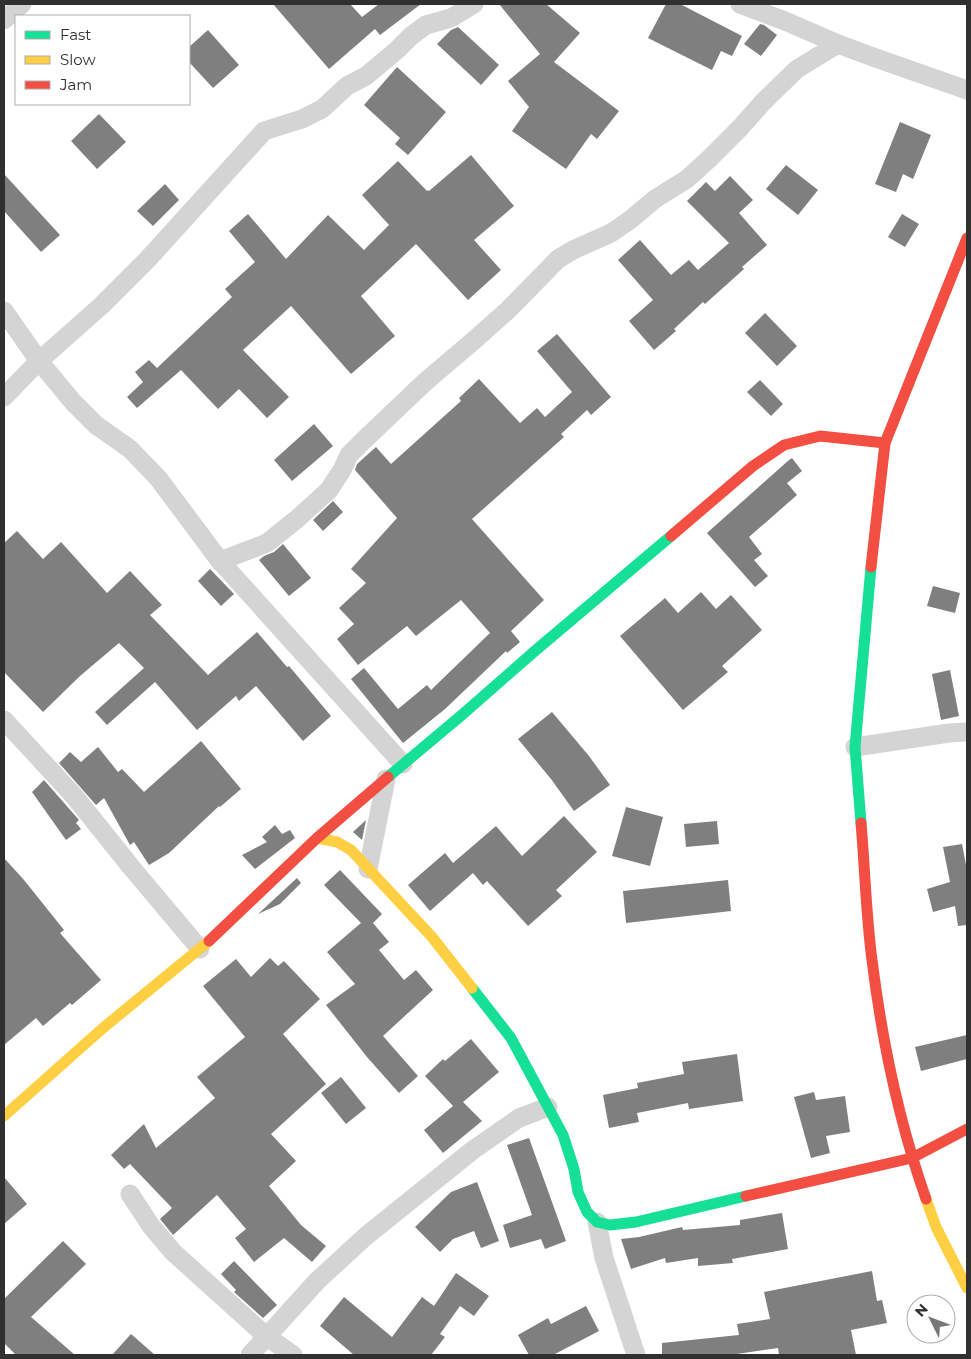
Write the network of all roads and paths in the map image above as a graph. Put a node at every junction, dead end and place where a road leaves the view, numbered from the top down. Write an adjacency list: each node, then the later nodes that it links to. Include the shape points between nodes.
1 (22, 4): 4 (street)
2 (474, 4): 9 (street, via 450,18 426,25 322,109 264,131 148,259 102,306)
3 (740, 4): 5 (street)
4 (4, 20)
5 (838, 44): 6 (street); 12 (street, via 797,69 686,179 611,233 558,259 508,310 359,445 349,455 329,490 296,519 267,543)
6 (967, 90)
7 (966, 245): 11 (street)
8 (4, 311): 9 (street)
9 (39, 361): 10 (street); 12 (street, via 96,425 130,449 158,478)
10 (4, 397)
11 (885, 444): 15 (street); 16 (street, via 820,436 776,450 753,466)
12 (220, 561): 16 (street)
13 (4, 720): 20 (street, via 75,797)
14 (967, 732): 15 (street)
15 (855, 747): 24 (street, via 872,960 888,1067)
16 (403, 764): 17 (street)
17 (386, 779): 18 (street); 19 (street)
18 (317, 838): 19 (street, via 338,842 351,850); 20 (street)
19 (368, 869): 21 (street, via 432,937 510,1038)
20 (200, 949): 22 (street, via 103,1028)
21 (548, 1107): 26 (street, via 563,1135 582,1202); 28 (street, via 519,1118 488,1139 366,1236 317,1281)
22 (4, 1116)
23 (967, 1129): 24 (street)
24 (912, 1158): 26 (street, via 636,1222 610,1225); 27 (street, via 936,1227)
25 (130, 1194): 28 (street, via 173,1252)
26 (597, 1222): 31 (street, via 604,1258)
27 (967, 1288)
28 (266, 1336): 29 (street); 30 (street)
29 (250, 1355)
30 (293, 1355)
31 (636, 1355)

